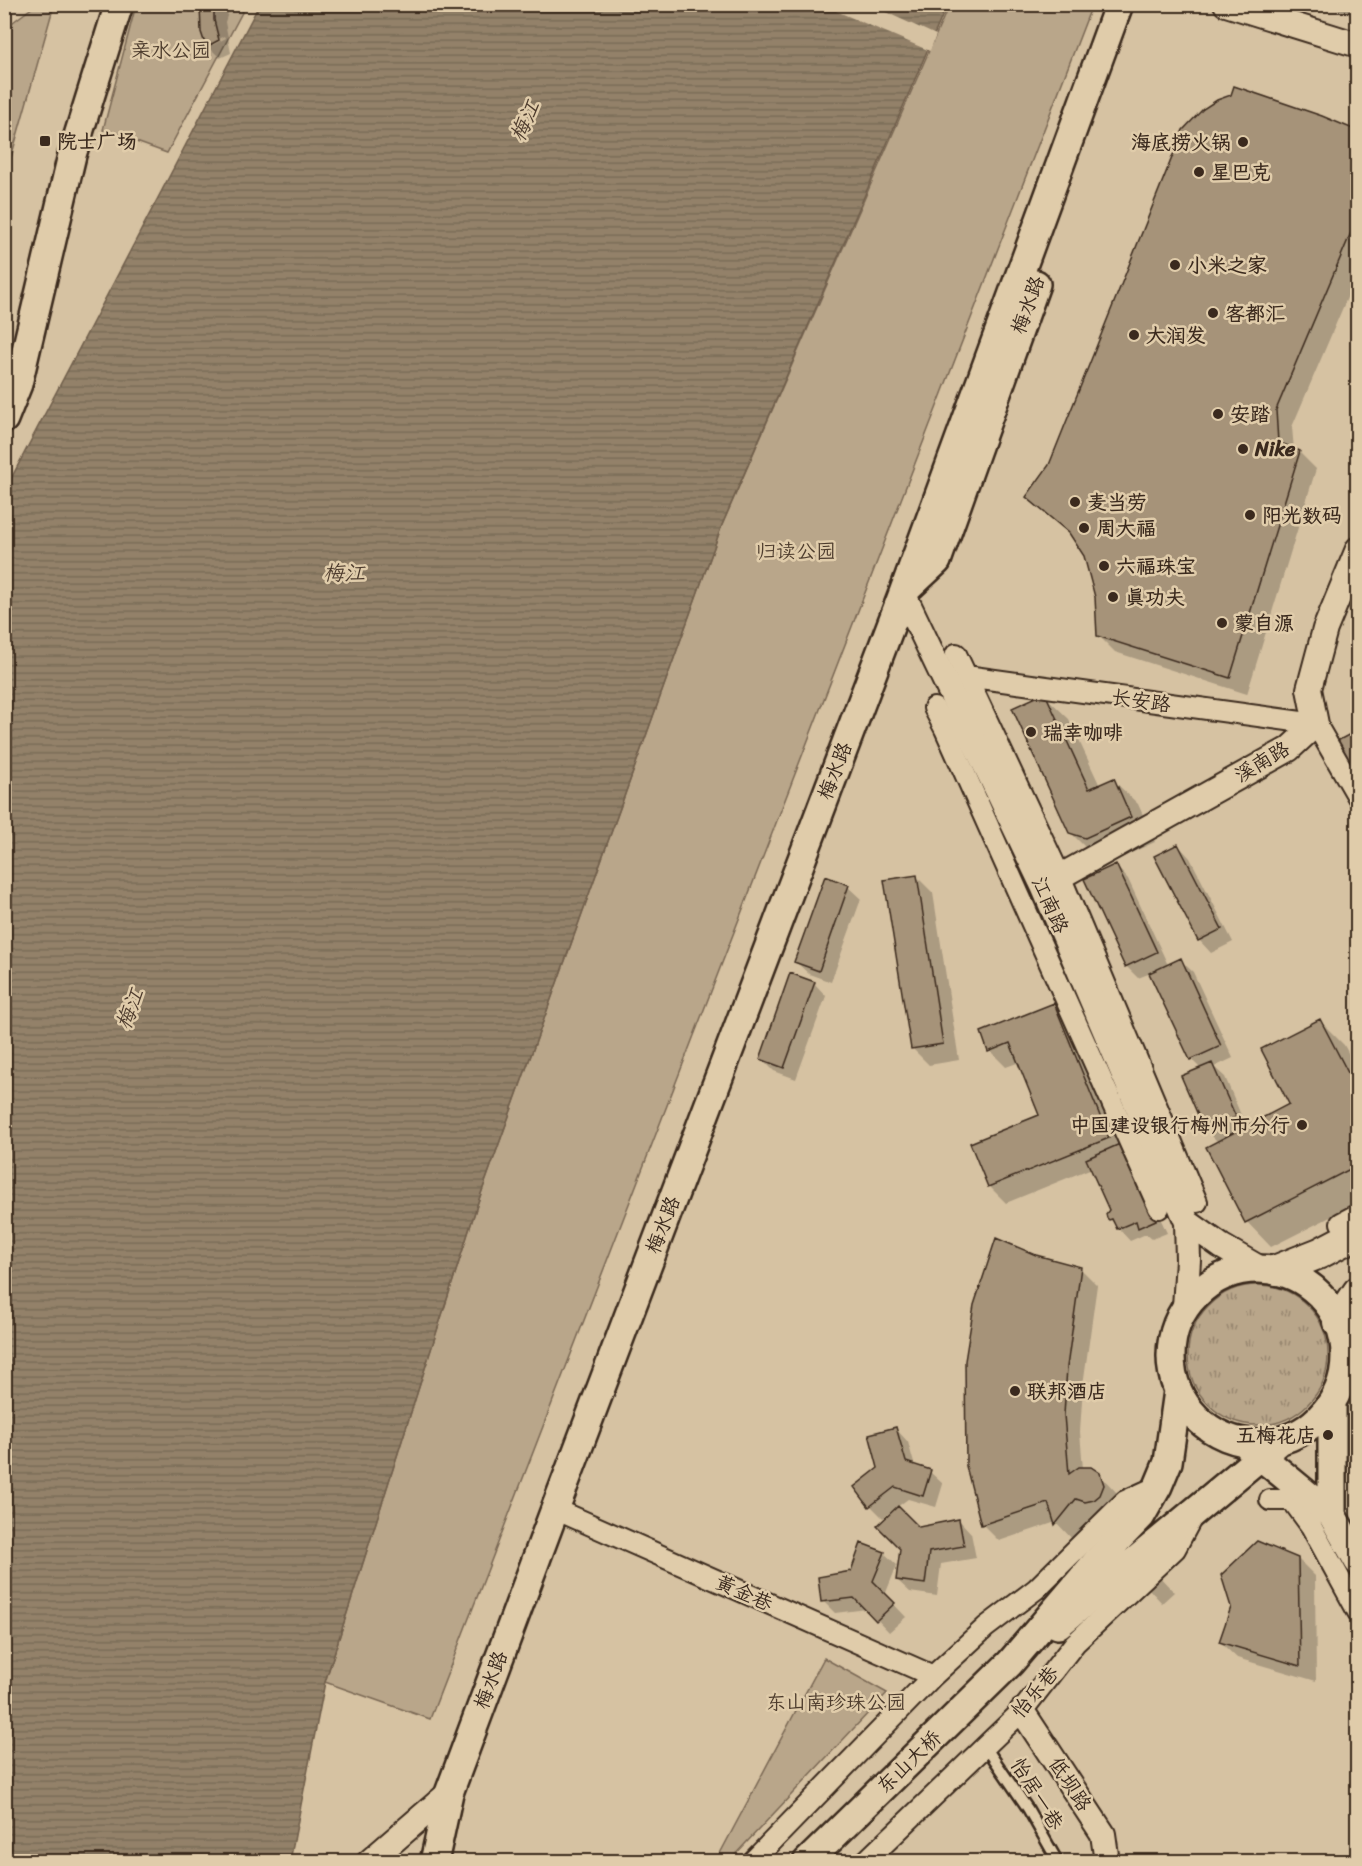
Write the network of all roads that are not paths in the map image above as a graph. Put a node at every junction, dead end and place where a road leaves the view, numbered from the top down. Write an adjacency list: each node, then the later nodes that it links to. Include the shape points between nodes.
1 (119, 4): 6 (main road, via 72,155 18,384)
2 (1119, 4): 8 (main road, 梅水路)
3 (1136, 4): 8 (main road, 梅水路, via 937,561)
4 (1226, 4): 5 (street)
5 (1358, 45)
6 (4, 419)
7 (1357, 547): 12 (street, via 1325,629 1309,689)
8 (903, 593): 14 (street, 江南路); 27 (main road, 梅水路)
9 (956, 654): 10 (street)
10 (966, 676): 12 (street, 长安路); 14 (street)
11 (934, 708): 15 (street)
12 (1316, 724): 13 (street); 14 (street, 溪南路, via 1288,748)
13 (1358, 797)
14 (1051, 881): 16 (street, 江南路)
15 (1159, 1208)
16 (1192, 1212): 18 (street, via 1221,1246); 20 (street, 江南路)
17 (1352, 1223): 18 (main road, via 1320,1252)
18 (1268, 1269): 20 (main road, via 1225,1275 1209,1283); 21 (main road, via 1307,1284 1320,1294)
19 (1358, 1292): 21 (main road)
20 (1185, 1307): 22 (main road, via 1176,1323 1170,1357)
21 (1338, 1322): 23 (main road, via 1345,1363 1340,1388)
22 (1178, 1391): 24 (main road, via 1186,1407 1205,1426 1228,1438); 25 (main road, via 1168,1462)
23 (1332, 1402): 24 (main road, via 1310,1427); 29 (main road)
24 (1261, 1447): 28 (main road); 29 (main road)
25 (1158, 1486): 32 (main road, via 1141,1516); 33 (street, via 1125,1501 1036,1589 986,1627)
26 (1270, 1500): 31 (street, via 1292,1500 1311,1526)
27 (555, 1509): 33 (street, 黄金巷); 36 (main road, 梅水路)
28 (1194, 1514): 32 (main road); 34 (street, 怡乐巷, via 1175,1549 1075,1643)
29 (1332, 1515): 30 (main road)
30 (1358, 1561)
31 (1358, 1612)
32 (1010, 1663): 41 (main road, 东山大桥)
33 (933, 1676): 40 (street)
34 (1022, 1711): 35 (street, 怡乐巷); 43 (street, 低坝路, via 1103,1834)
35 (985, 1746): 37 (street, 怡乐巷); 42 (lane, 怡居一巷)
36 (450, 1793): 38 (street); 39 (main road, 梅水路)
37 (873, 1858)
38 (369, 1862)
39 (434, 1862)
40 (752, 1862)
41 (807, 1862)
42 (1058, 1862)
43 (1107, 1862)

